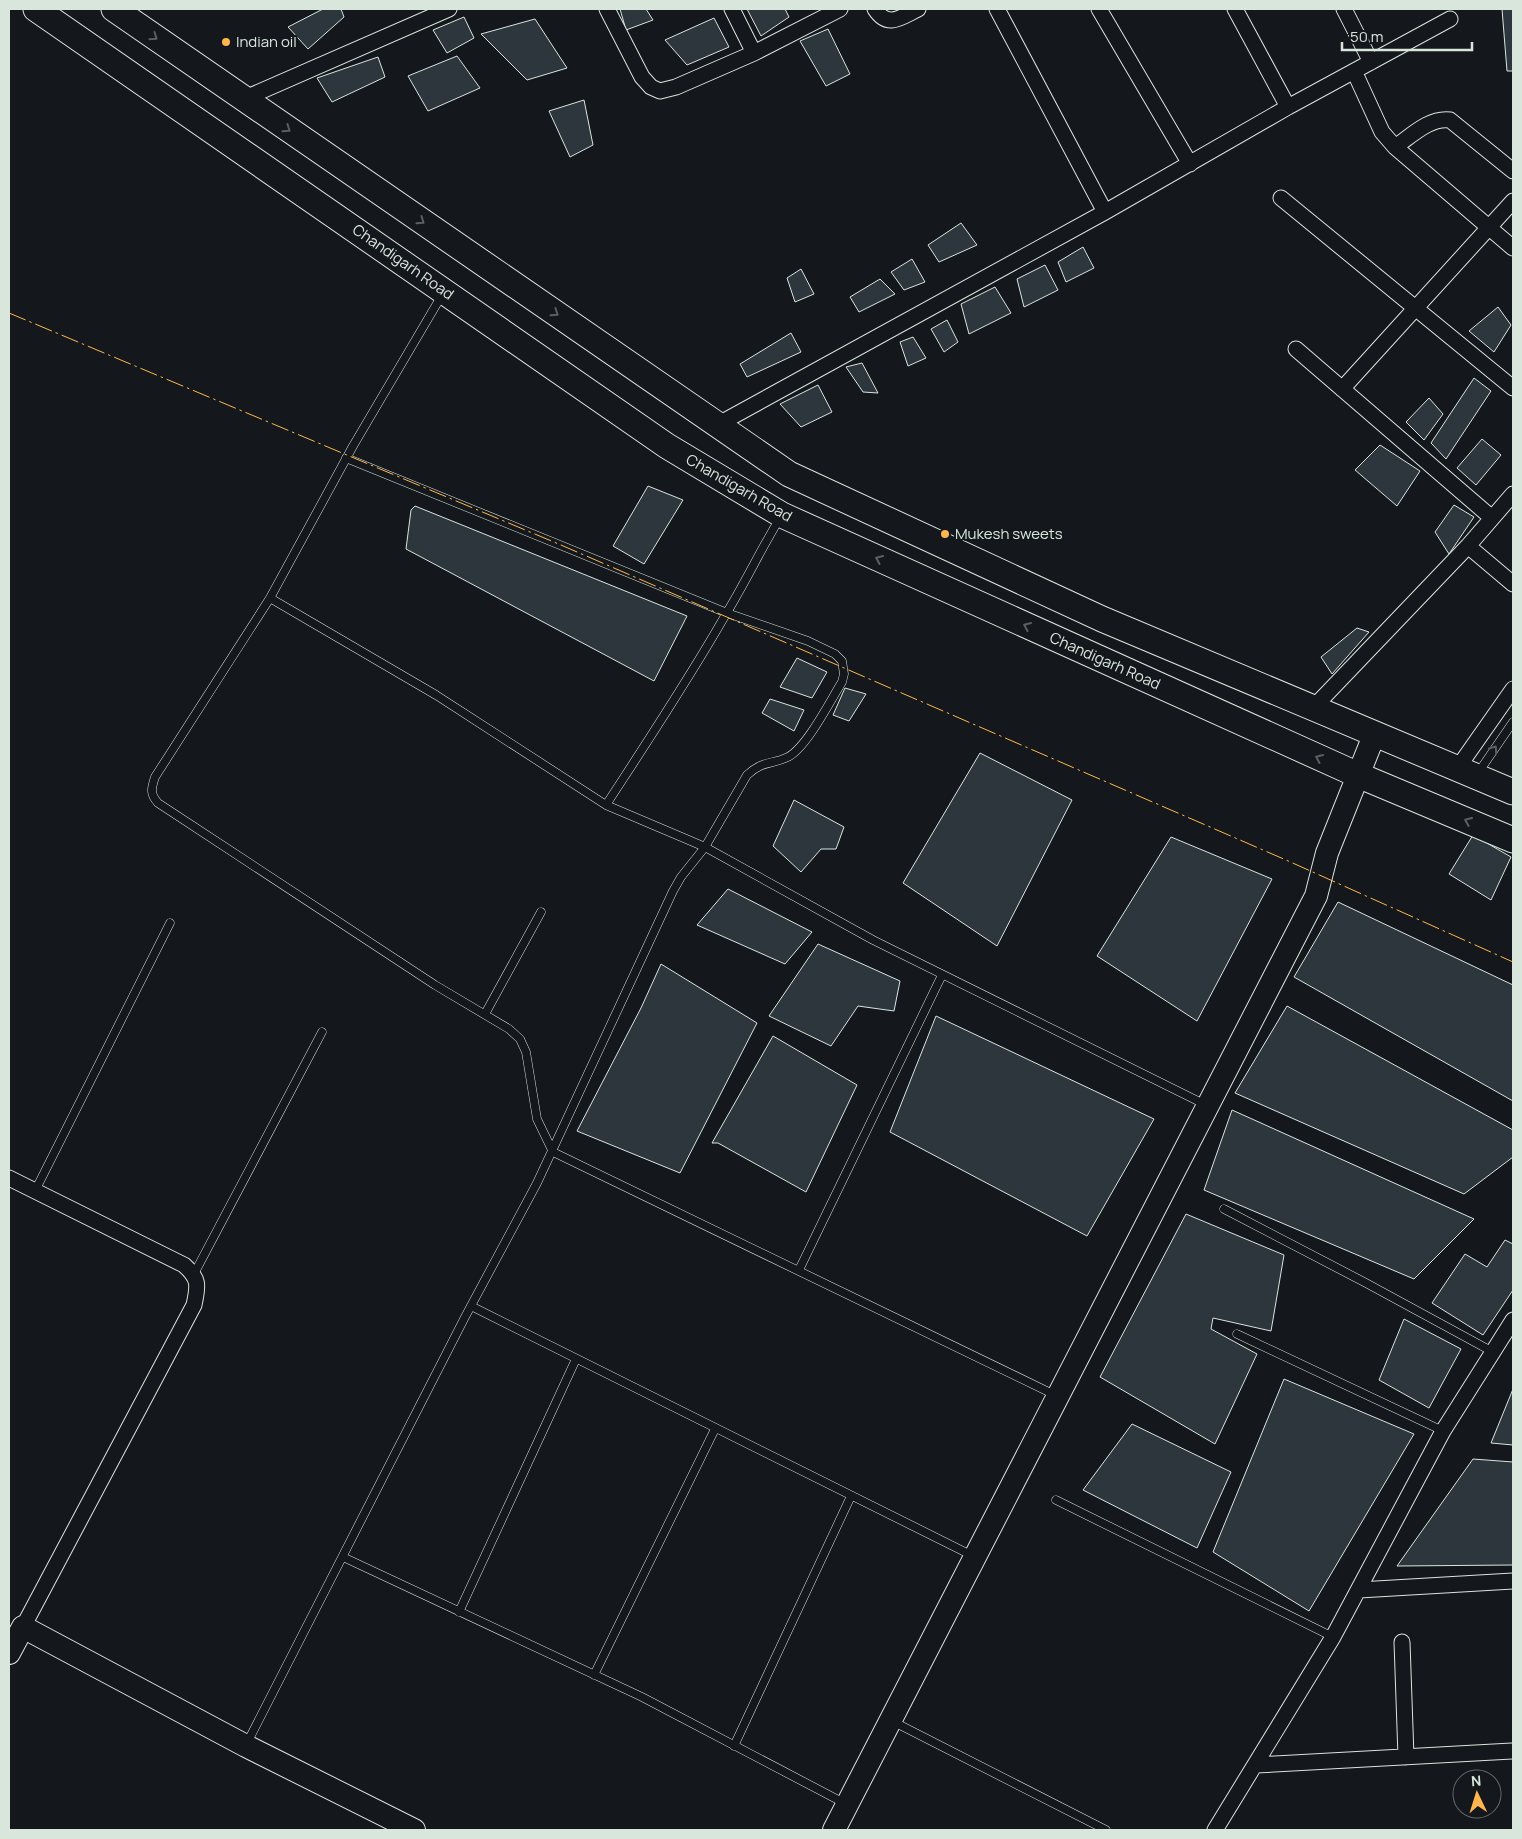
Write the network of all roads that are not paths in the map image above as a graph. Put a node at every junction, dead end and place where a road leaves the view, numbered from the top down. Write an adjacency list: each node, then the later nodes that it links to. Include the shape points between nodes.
1 (36, 9): 27 (main road, Chandigarh Road)
2 (114, 9): 17 (main road, one-way to 17)
3 (449, 9): 17 (street)
4 (607, 9): 14 (street, via 642,77 651,88 660,91)
5 (732, 9): 14 (street)
6 (840, 9): 14 (street)
7 (875, 9): 8 (street, via 887,20)
8 (918, 9)
9 (997, 9): 24 (street)
10 (1099, 9): 20 (street)
11 (1235, 9): 18 (street)
12 (1344, 9): 15 (street)
13 (1450, 19): 15 (street)
14 (754, 53)
15 (1371, 62): 16 (street)
16 (1354, 71): 18 (street); 19 (street, via 1382,132)
17 (243, 99): 32 (main road, one-way to 32)
18 (1288, 107): 20 (street)
19 (1394, 147): 21 (street, via 1430,123 1450,120); 25 (street)
20 (1190, 164): 24 (street)
21 (1513, 171)
22 (1281, 198): 28 (street)
23 (1513, 201): 25 (street)
24 (1105, 212): 32 (street)
25 (1489, 227): 26 (street); 28 (street)
26 (1513, 248)
27 (445, 292): 33 (lane); 35 (main road, Chandigarh Road, via 668,446)
28 (1416, 308): 30 (street); 31 (street)
29 (1296, 349): 31 (street)
30 (1513, 388)
31 (1342, 389): 36 (street)
32 (717, 424): 42 (main road, via 789,474 1102,619)
33 (346, 458): 39 (lane); 40 (lane)
34 (1513, 494): 36 (street)
35 (782, 514): 40 (lane); 46 (main road, Chandigarh Road, one-way to 35)
36 (1492, 518): 37 (street)
37 (1468, 546): 38 (street); 42 (street)
38 (1513, 584)
39 (270, 598): 48 (lane, via 436,694); 54 (lane, via 155,778 152,793 158,803 435,985)
40 (727, 613): 48 (lane); 50 (lane, via 808,641 835,654 842,661 844,674 801,748 788,757 757,766 747,775)
41 (1513, 689): 45 (street)
42 (1314, 708): 44 (main road)
43 (1513, 722): 45 (lane, one-way to 43)
44 (1375, 733): 45 (main road); 46 (street)
45 (1466, 772): 47 (main road)
46 (1358, 776): 49 (main road, Chandigarh Road, one-way to 46); 56 (street, via 1328,853 1316,896)
47 (1513, 792)
48 (606, 805): 50 (lane)
49 (1513, 840)
50 (705, 847): 53 (lane, via 873,940); 57 (lane, via 673,891)
51 (541, 912): 54 (lane)
52 (170, 923): 59 (lane)
53 (942, 974): 56 (lane); 61 (lane)
54 (485, 1014): 57 (lane, via 509,1028 520,1039 529,1066 537,1119)
55 (322, 1032): 62 (lane)
56 (1208, 1106): 68 (street)
57 (553, 1152): 61 (lane); 63 (lane)
58 (9, 1178): 59 (street)
59 (35, 1191): 62 (street)
60 (1224, 1209): 66 (lane)
61 (799, 1270): 68 (lane)
62 (194, 1274): 78 (street, via 198,1287 194,1305)
63 (471, 1306): 67 (lane); 73 (lane)
64 (1513, 1320): 66 (street)
65 (1237, 1334): 70 (lane)
66 (1493, 1352): 70 (street)
67 (576, 1359): 69 (lane); 77 (lane)
68 (1058, 1396): 74 (street)
69 (715, 1429): 71 (lane); 82 (lane)
70 (1444, 1432): 76 (street)
71 (851, 1496): 74 (lane); 85 (lane)
72 (1056, 1500): 79 (lane)
73 (343, 1557): 77 (lane); 84 (lane)
74 (975, 1557): 83 (street)
75 (1513, 1582): 76 (street)
76 (1359, 1590): 79 (street)
77 (458, 1612): 82 (lane)
78 (23, 1627): 81 (street); 84 (street)
79 (1333, 1637): 88 (street)
80 (1402, 1642): 87 (street)
81 (9, 1653)
82 (594, 1675): 85 (lane)
83 (890, 1720): 89 (street); 92 (lane)
84 (246, 1746): 90 (street)
85 (734, 1746): 89 (lane)
86 (1512, 1751): 87 (street)
87 (1406, 1757): 88 (street)
88 (1256, 1765): 93 (street)
89 (847, 1805): 91 (street)
90 (414, 1830)
91 (834, 1830)
92 (1106, 1830)
93 (1215, 1830)

